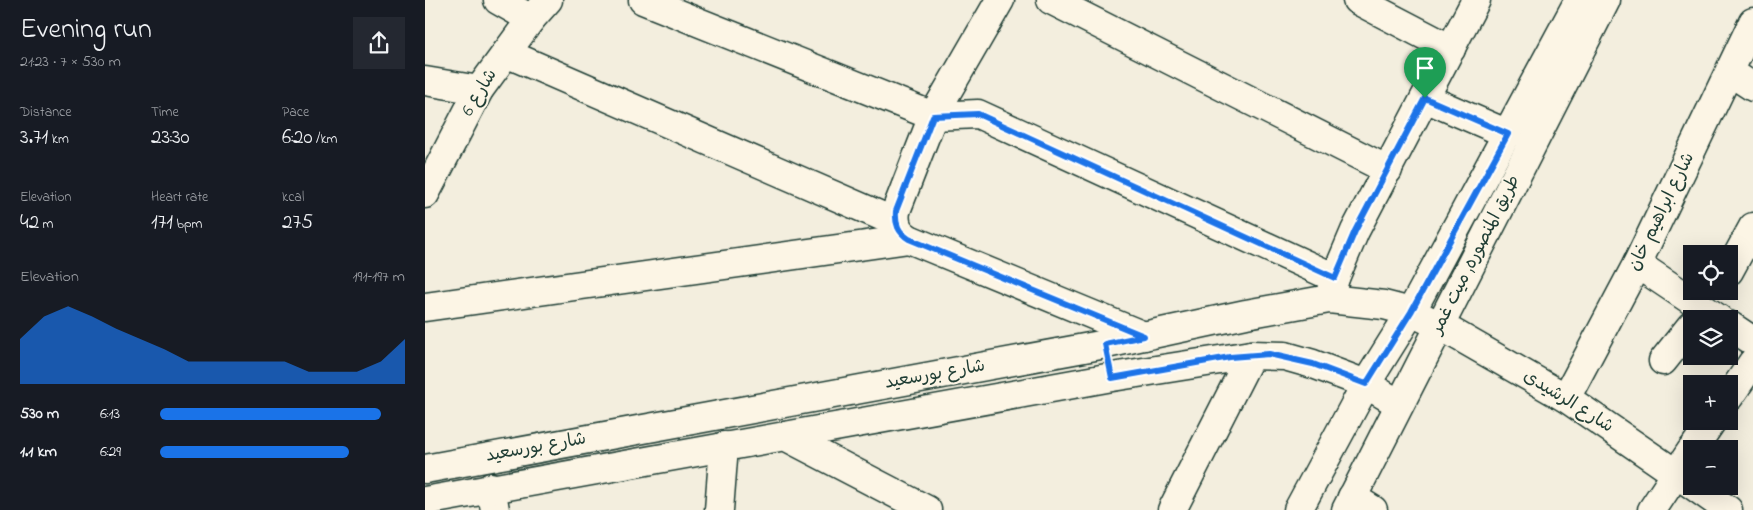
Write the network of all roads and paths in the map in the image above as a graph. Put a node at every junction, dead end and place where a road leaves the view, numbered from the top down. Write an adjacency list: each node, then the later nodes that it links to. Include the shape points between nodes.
1 (497, 0): 9 (street)
2 (643, 0): 18 (street)
3 (1000, 0): 18 (street)
4 (1051, 0): 20 (street)
5 (1357, 0): 11 (street)
6 (1476, 0): 11 (street)
7 (1579, 0): 19 (street, طريق المنصوره, ميت غمر)
8 (1607, 0): 30 (street, طريق المنصوره, ميت غمر)
9 (539, 9): 12 (street, شارع 6)
10 (1753, 22): 13 (street, شارع ابراهيم خان)
11 (1451, 49): 17 (street)
12 (506, 53): 16 (street, شارع 6); 23 (street)
13 (1729, 72): 15 (street); 25 (street, شارع ابراهيم خان)
14 (425, 81): 16 (street)
15 (1753, 87)
16 (479, 90): 21 (street, شارع 6)
17 (1425, 98): 19 (street); 20 (street)
18 (933, 116): 23 (street, via 896,211); 26 (street, via 978,114)
19 (1508, 134): 29 (street, طريق المنصوره, ميت غمر)
20 (1388, 170): 26 (street, via 1355,231)
21 (425, 194)
22 (1753, 227): 24 (street)
23 (902, 230): 27 (street); 32 (street)
24 (1738, 254)
25 (1637, 264): 28 (street); 42 (street, شارع ابراهيم خان)
26 (1332, 288): 29 (street, شارع بورسعيد, via 1375,304); 32 (street, شارع بورسعيد, via 1262,310)
27 (425, 307)
28 (1702, 310)
29 (1411, 312): 30 (street, شارع بورسعيد); 40 (street, طريق المنصوره, ميت غمر)
30 (1441, 326): 42 (street, شارع الرشيدى); 43 (street, طريق المنصوره, ميت غمر)
31 (1738, 331): 34 (street)
32 (1144, 336): 35 (street, شارع بورسعيد)
33 (1683, 339): 37 (street)
34 (1753, 341)
35 (1105, 344): 39 (street); 46 (street, شارع بورسعيد)
36 (1251, 355): 39 (street, شارع بورسعيد); 40 (street, شارع بورسعيد, via 1285,356); 55 (street)
37 (1663, 361)
38 (1753, 362): 41 (street)
39 (1112, 378): 44 (street, شارع بورسعيد)
40 (1366, 384): 43 (street, شارع بورسعيد); 56 (street, طريق المنصوره, ميت غمر)
41 (1738, 384)
42 (1566, 398): 47 (street, شارع الرشيدى)
43 (1399, 404): 52 (street, طريق المنصوره, ميت غمر)
44 (785, 436): 45 (street, شارع بورسعيد); 54 (street)
45 (724, 446): 50 (street, شارع بورسعيد); 53 (street)
46 (425, 469)
47 (1683, 478)
48 (1683, 484): 57 (street)
49 (1706, 495): 58 (street, شارع الرشيدى)
50 (493, 499): 51 (street, شارع بورسعيد)
51 (443, 502)
52 (1357, 506)
53 (719, 510)
54 (927, 510)
55 (1172, 510)
56 (1298, 510)
57 (1652, 510)
58 (1727, 510)

